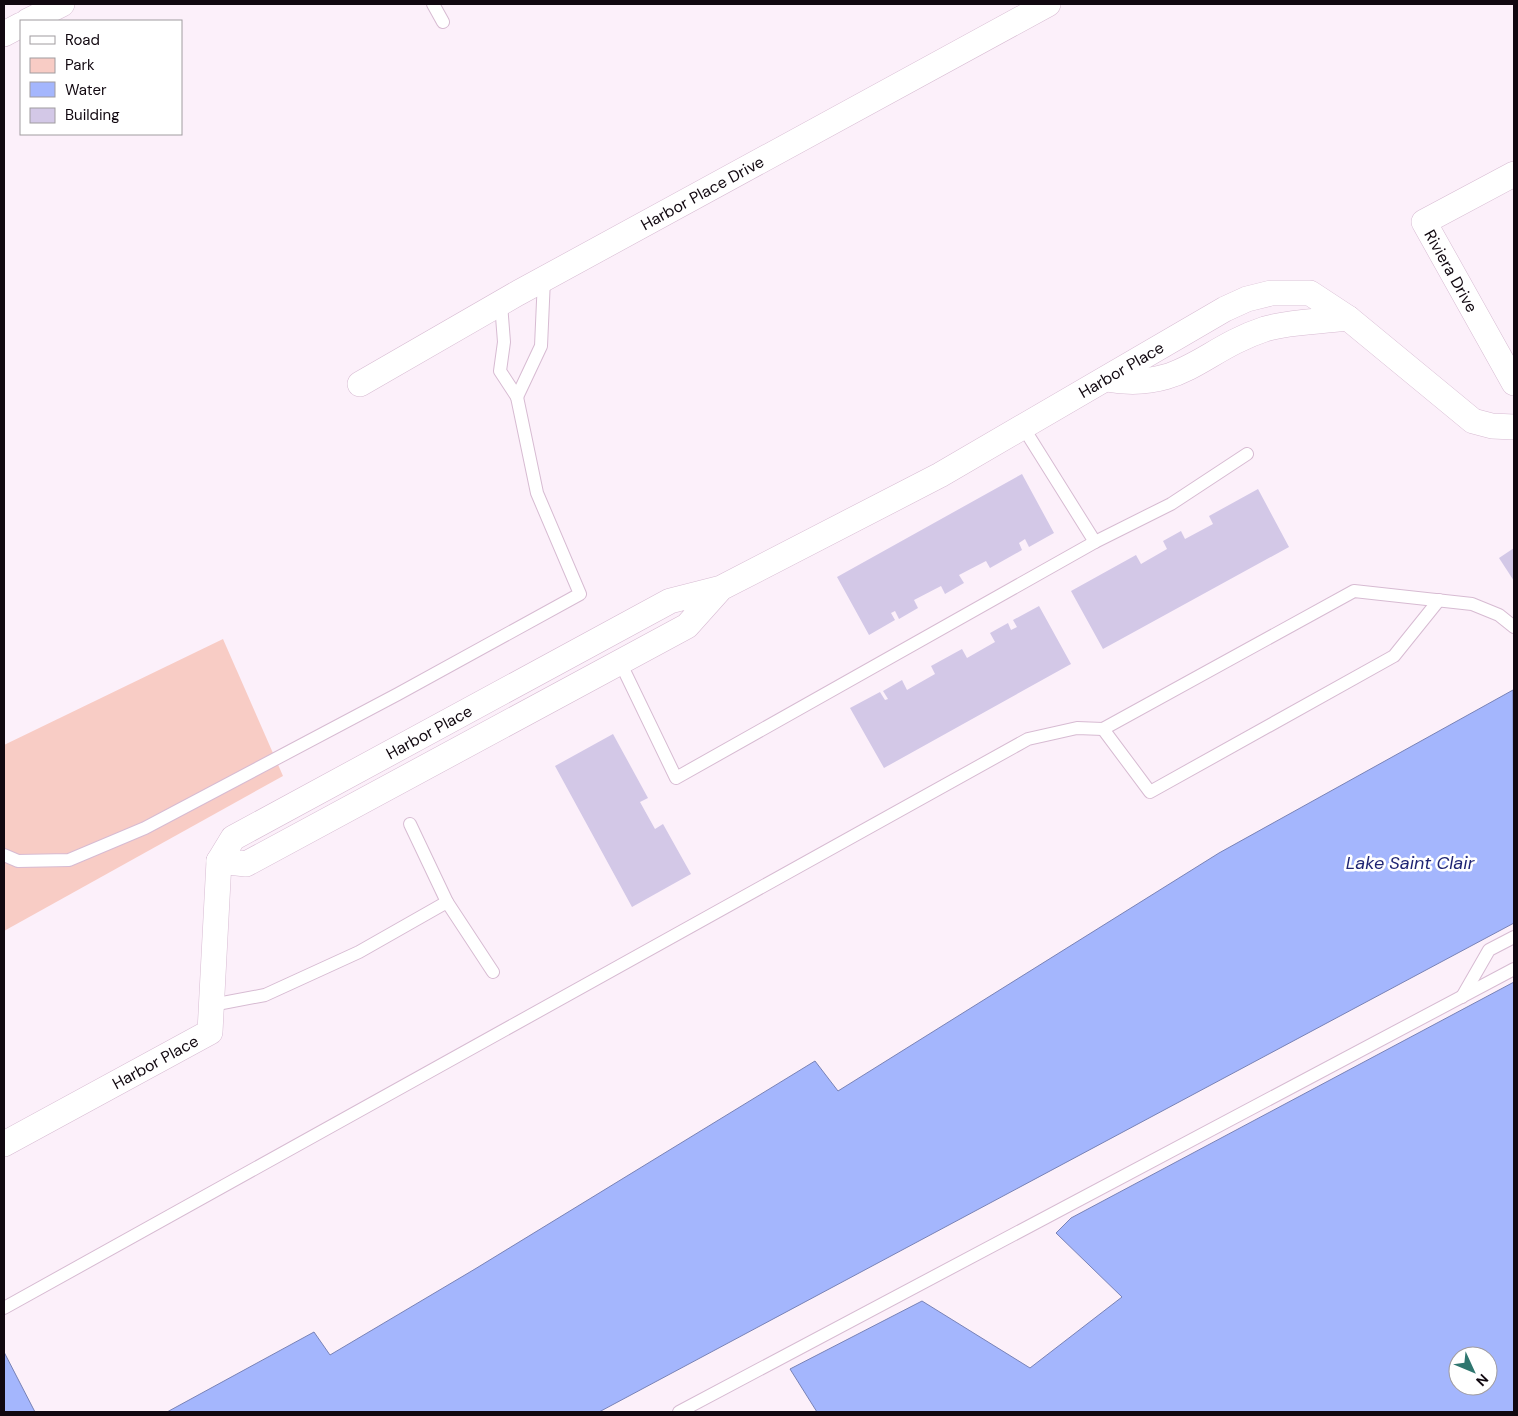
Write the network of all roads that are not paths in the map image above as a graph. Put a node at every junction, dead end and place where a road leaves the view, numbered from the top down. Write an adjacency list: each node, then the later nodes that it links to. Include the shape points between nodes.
1 (62, 4): 4 (street)
2 (433, 4): 5 (lane)
3 (1048, 4): 9 (street, Harbor Place Drive)
4 (30, 20)
5 (443, 22)
6 (20, 26): 7 (street)
7 (4, 34)
8 (1514, 174): 16 (street, Riviera Drive, via 1424,222)
9 (544, 279): 11 (street, Harbor Place Drive); 18 (lane, via 541,346)
10 (1271, 293): 12 (street, Harbor Place, via 1310,293); 13 (street, Harbor Place, via 1247,299); 15 (street, via 1237,290 1190,313 1145,339 1126,354)
11 (501, 304): 17 (street, Harbor Place Drive); 18 (lane, via 504,342 500,371)
12 (1348, 318): 14 (street, via 1291,323 1265,329); 20 (street, Harbor Place, via 1473,421)
13 (1180, 334): 14 (street); 15 (street, Harbor Place)
14 (1197, 363): 15 (street, via 1163,379 1124,382)
15 (1106, 379): 19 (street, Harbor Place)
16 (1514, 383)
17 (360, 384)
18 (517, 397): 33 (lane, via 537,493 580,594 145,828 69,860 18,861)
19 (1023, 427): 22 (lane); 23 (street, Harbor Place, via 940,475)
20 (1514, 427)
21 (1247, 454): 22 (lane, via 1171,504)
22 (1095, 542): 26 (lane, via 676,778)
23 (721, 588): 26 (street, Harbor Place, via 687,626); 27 (street, Harbor Place, via 670,601)
24 (1439, 600): 25 (lane, via 1472,604 1499,615); 29 (lane, via 1354,591); 29 (lane, via 1394,656 1150,792)
25 (1514, 627)
26 (620, 662): 28 (street, Harbor Place)
27 (542, 671): 28 (street); 30 (street, Harbor Place)
28 (555, 697): 31 (street, Harbor Place)
29 (1103, 730): 42 (lane, via 1077,728 1028,739)
30 (316, 793): 31 (street); 34 (street, Harbor Place, via 233,838)
31 (330, 818): 34 (street, Harbor Place, via 246,864)
32 (410, 824): 35 (lane)
33 (4, 856)
34 (219, 861): 40 (street, Harbor Place)
35 (447, 902): 38 (lane); 40 (lane, via 359,952 265,995)
36 (1514, 937): 39 (lane, via 1489,950)
37 (1514, 969): 39 (lane)
38 (493, 972)
39 (1462, 997): 43 (lane)
40 (212, 1005): 41 (street, Harbor Place, via 210,1032)
41 (4, 1144)
42 (4, 1308)
43 (679, 1412)

